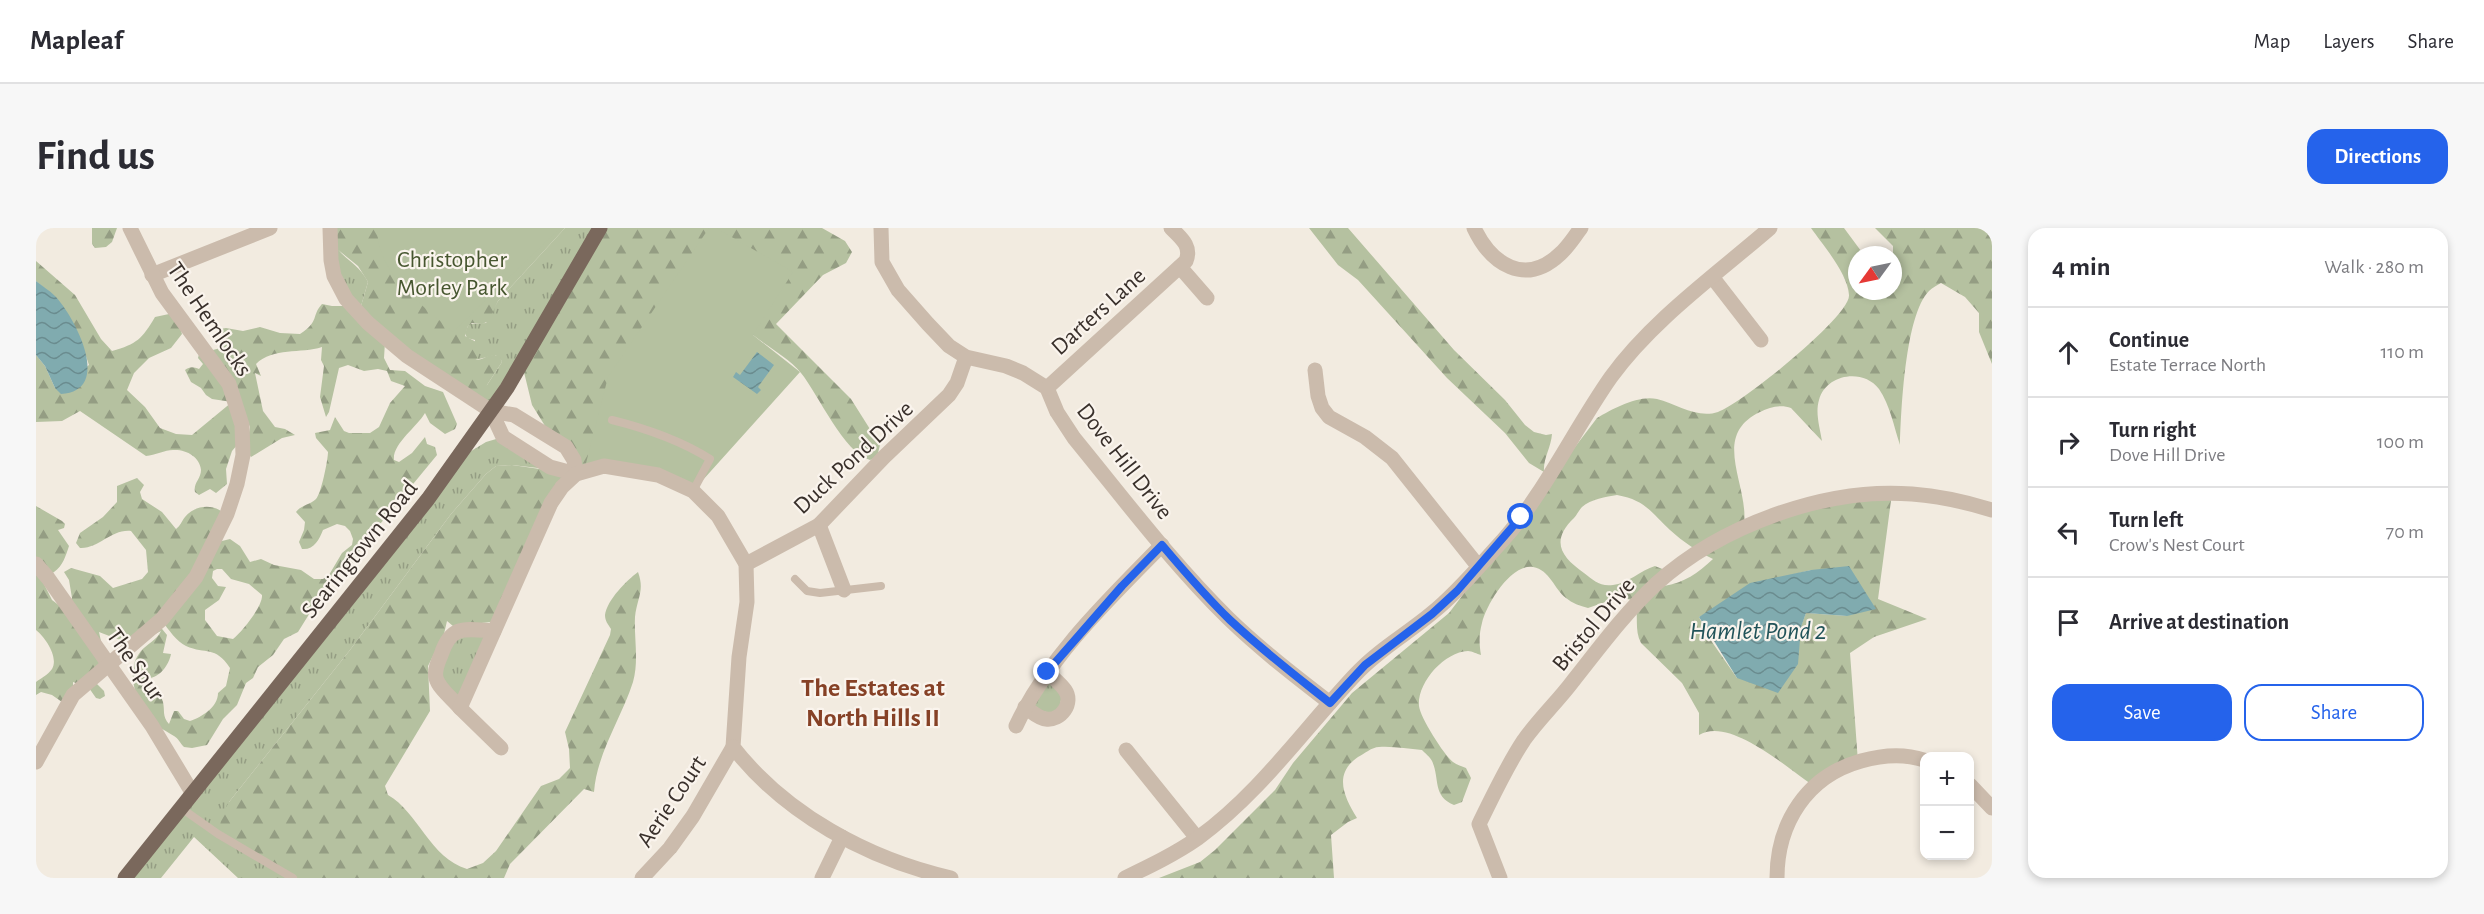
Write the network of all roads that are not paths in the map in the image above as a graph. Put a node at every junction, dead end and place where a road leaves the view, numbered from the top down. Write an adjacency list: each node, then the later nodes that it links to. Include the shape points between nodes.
1 (130, 228): 11 (street, The Hemlocks)
2 (270, 228): 11 (street)
3 (330, 228): 18 (street, via 334,276 360,315 406,356)
4 (600, 228): 18 (main road, Searingtown Road)
5 (881, 228): 15 (street, via 882,262 898,290 949,346)
6 (1171, 228): 10 (street, via 1188,249 1186,261)
7 (1474, 228): 8 (street, via 1499,263 1526,270 1559,255)
8 (1581, 228)
9 (1770, 228): 12 (street)
10 (1180, 267): 13 (street); 17 (street, Darters Lane)
11 (152, 275): 32 (street, The Hemlocks, via 229,384 242,425 243,455 227,514 196,577 162,619)
12 (1713, 278): 14 (street); 27 (street, via 1629,354 1521,517)
13 (1207, 298)
14 (1761, 340)
15 (966, 357): 17 (street, via 1006,366); 23 (street, Duck Pond Drive, via 949,395)
16 (1315, 370): 27 (street, via 1318,396 1329,417 1392,458)
17 (1047, 388): 24 (street, Dove Hill Drive, via 1074,438)
18 (491, 411): 20 (street, via 503,437 550,467); 20 (street, via 514,415 566,447); 44 (main road, Searingtown Road, via 386,552)
19 (612, 420): 21 (lane, via 660,434 710,459)
20 (576, 474): 21 (street, via 604,466 658,475); 31 (street, via 550,503)
21 (693, 491): 26 (street, via 718,516)
22 (1992, 510): 55 (street, Bristol Drive, via 1911,494 1843,497 1752,524 1681,565 1622,618 1525,739 1506,771 1479,824)
23 (819, 525): 26 (street, Duck Pond Drive); 30 (street)
24 (1162, 545): 33 (street); 34 (street, Dove Hill Drive, via 1230,620)
25 (36, 564): 32 (street, The Spur)
26 (746, 564): 38 (street, via 747,602)
27 (1478, 566): 34 (street, via 1432,614 1365,665)
28 (795, 579): 30 (lane, via 807,591)
29 (881, 586): 30 (lane)
30 (844, 590)
31 (494, 631): 36 (street); 36 (street, via 454,633 444,645 436,677)
32 (110, 665): 42 (street, The Hemlocks, via 73,695); 44 (street, The Spur)
33 (1047, 672): 35 (street); 35 (street, via 1067,696 1063,713 1047,719)
34 (1330, 703): 48 (street, via 1260,783)
35 (1025, 707): 37 (street)
36 (460, 708): 39 (street)
37 (1016, 726)
38 (733, 747): 47 (street, via 761,780); 51 (street, Aerie Court, via 693,816)
39 (501, 748)
40 (1126, 750): 48 (street)
41 (1920, 759): 56 (street, via 1896,755 1875,757 1844,766 1814,786 1791,814 1782,835)
42 (36, 762)
43 (1974, 788): 46 (street)
44 (193, 794): 45 (main road, Searingtown Road)
45 (181, 808): 49 (main road, Searingtown Road); 50 (lane)
46 (1992, 808)
47 (842, 837): 52 (street); 53 (street)
48 (1197, 838): 54 (street)
49 (125, 878)
50 (293, 878)
51 (642, 878)
52 (822, 878)
53 (951, 878)
54 (1125, 878)
55 (1500, 878)
56 (1777, 878)

